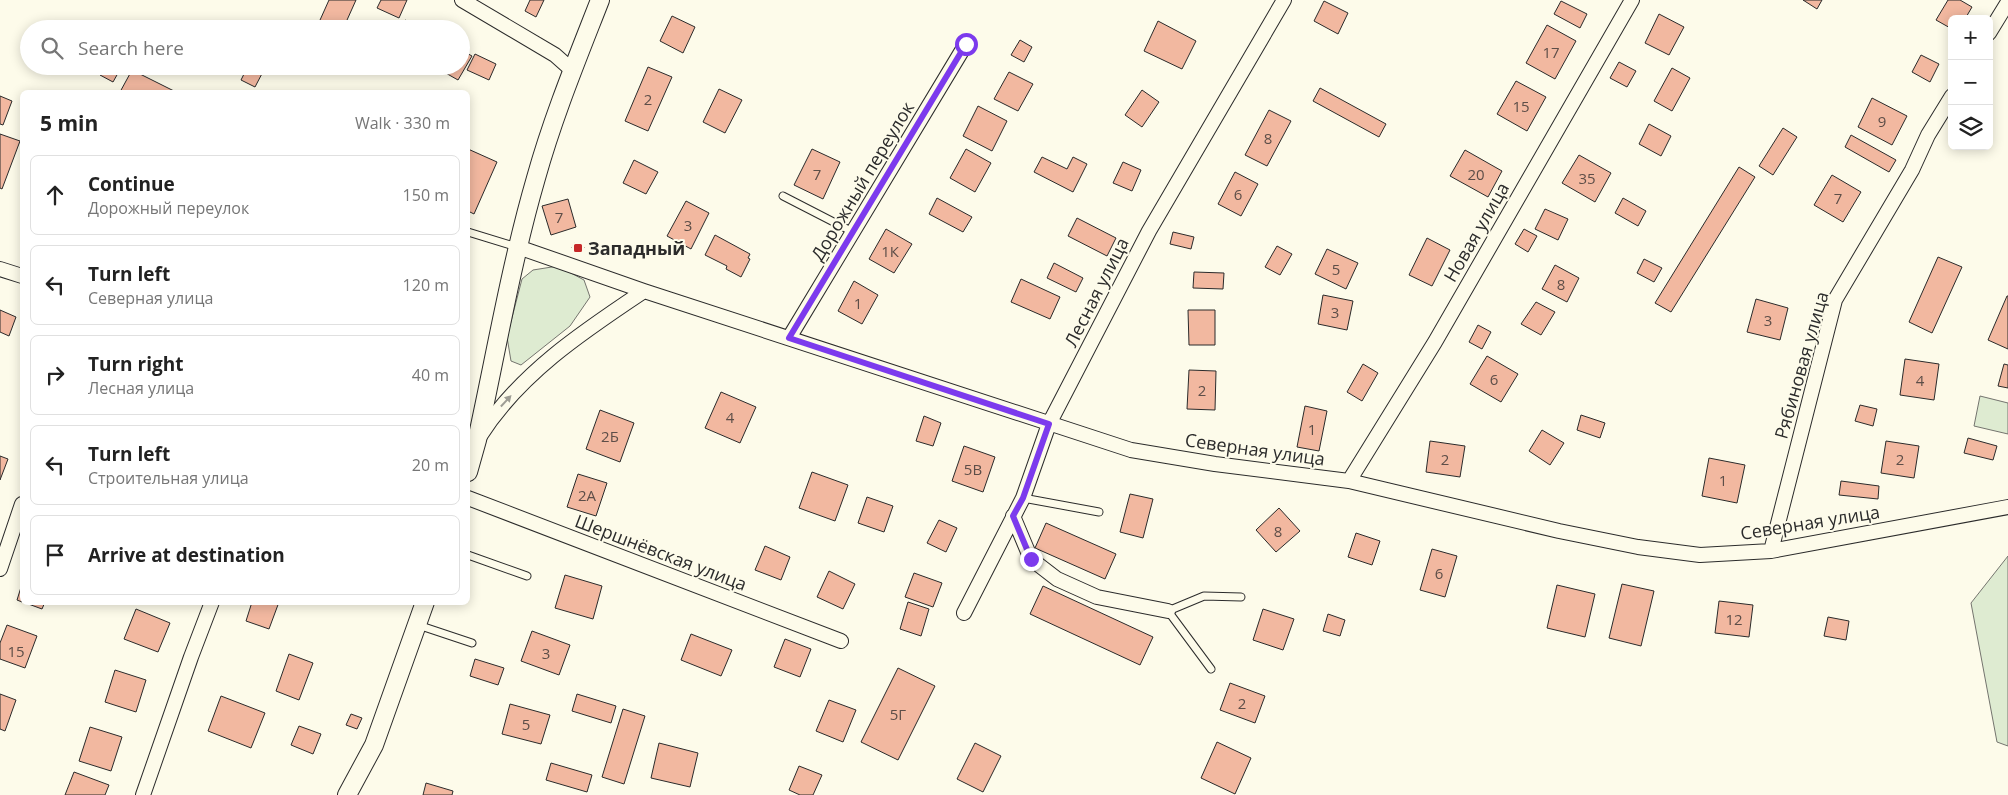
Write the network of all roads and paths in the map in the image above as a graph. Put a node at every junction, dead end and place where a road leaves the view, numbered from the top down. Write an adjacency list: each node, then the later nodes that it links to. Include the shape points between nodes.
1 (462, 0): 8 (street, via 555,55)
2 (600, 0): 8 (street)
3 (1284, 0): 18 (street, Лесная улица, via 1149,231)
4 (1632, 0): 21 (street, Новая улица, via 1440,334)
5 (2008, 2): 6 (street)
6 (1993, 26)
7 (966, 44): 11 (street, Дорожный переулок)
8 (573, 71): 13 (street, via 538,170)
9 (1948, 102): 28 (street, Рябиновая улица, via 1835,300)
10 (783, 196): 11 (lane)
11 (853, 232): 17 (street, Дорожный переулок)
12 (470, 233): 13 (lane)
13 (518, 247): 16 (street, Северная улица); 19 (street)
14 (0, 269): 15 (street)
15 (20, 275)
16 (644, 290): 17 (street, Северная улица); 19 (street, one-way to 16, via 494,414 521,384 584,331)
17 (789, 338): 18 (street, Северная улица)
18 (1049, 424): 21 (street, Северная улица, via 1131,450); 22 (street, Лесная улица)
19 (477, 440): 20 (street)
20 (470, 465)
21 (1349, 481): 28 (street, Северная улица, via 1559,531 1638,546 1700,555)
22 (1023, 498): 26 (lane); 27 (street, Лесная улица)
23 (470, 499): 38 (street, Шершнёвская улица)
24 (2008, 507): 28 (street, Северная улица)
25 (20, 510): 30 (street)
26 (1098, 512)
27 (1013, 516): 35 (street, via 1031,559 1057,579 1097,597); 36 (street, Лесная улица)
28 (1770, 551)
29 (470, 556): 31 (lane)
30 (0, 569)
31 (527, 576)
32 (1240, 597): 35 (lane, via 1204,596)
33 (211, 605): 41 (street)
34 (423, 605): 37 (street)
35 (1168, 611): 40 (lane)
36 (964, 613)
37 (417, 625): 39 (lane); 42 (street, via 374,745)
38 (841, 641)
39 (472, 644)
40 (1211, 669)
41 (143, 795)
42 (348, 795)

